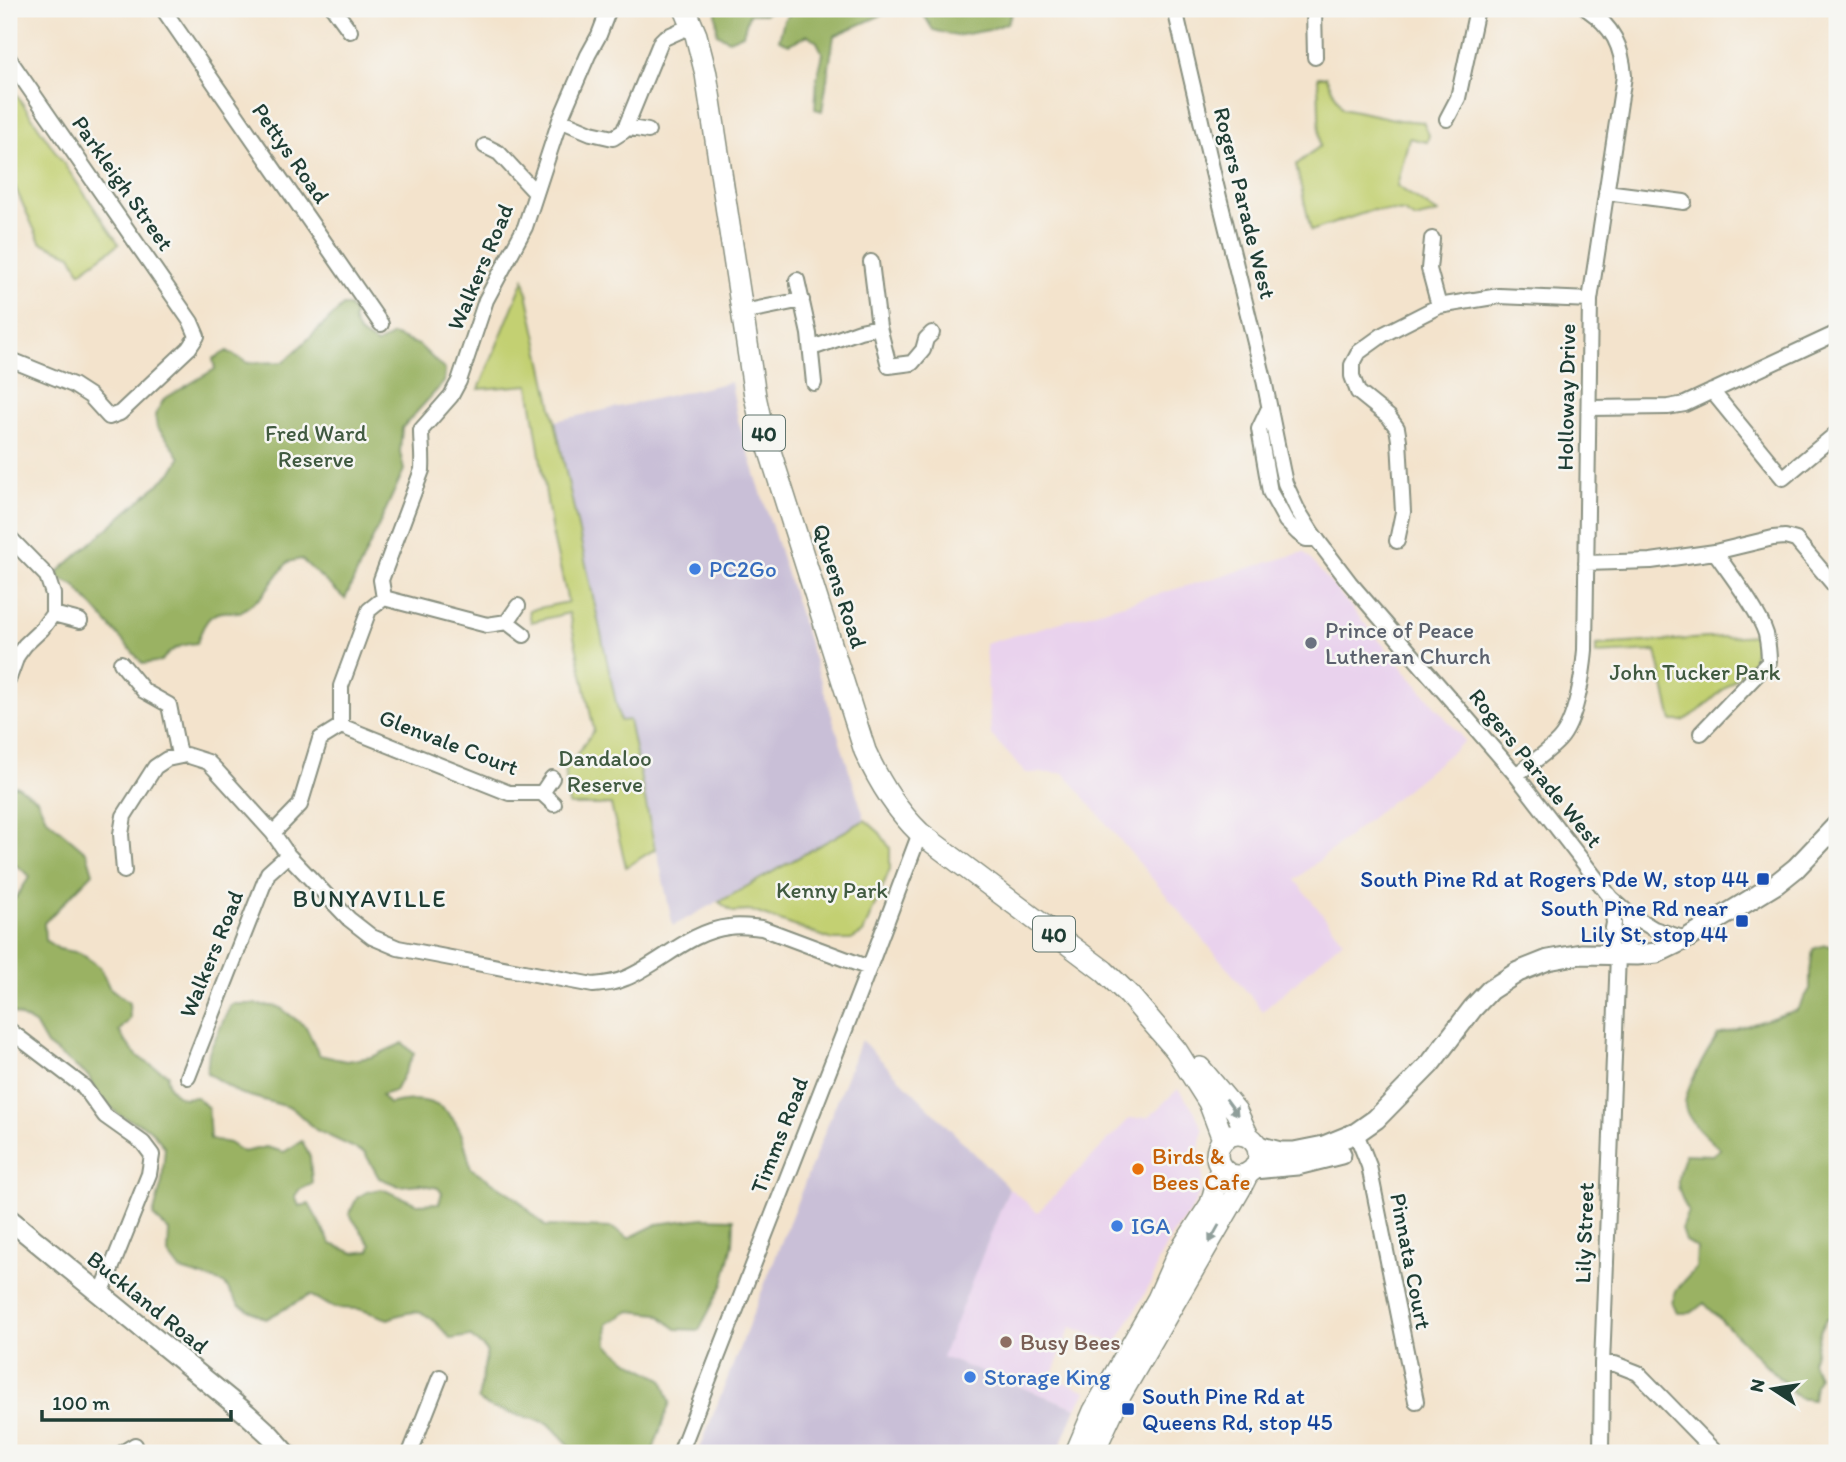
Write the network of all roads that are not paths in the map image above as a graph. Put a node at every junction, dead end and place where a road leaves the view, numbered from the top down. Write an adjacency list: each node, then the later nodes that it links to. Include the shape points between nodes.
1 (163, 9): 27 (street, Pettys Road)
2 (334, 9): 9 (street)
3 (609, 9): 13 (street, Walkers Road)
4 (1175, 9): 53 (street, Rogers Parade West, via 1285,483 1297,509 1350,583)
5 (1314, 9): 10 (street)
6 (1477, 9): 12 (street, via 1458,98)
7 (1587, 9): 18 (street, Holloway Drive, via 1612,32 1623,60)
8 (689, 17): 14 (street, via 661,41); 26 (main road, Queens Road / 40, via 702,52)
9 (350, 31)
10 (1315, 57)
11 (9, 59): 32 (street, Parkleigh Street, via 197,335 130,404 109,417 73,385)
12 (1447, 118)
13 (560, 120): 14 (street, via 614,138); 17 (street, Walkers Road)
14 (625, 127): 15 (street)
15 (648, 131)
16 (485, 146): 17 (street, via 499,153)
17 (535, 192): 42 (street, Walkers Road, via 525,227 486,300 459,381 421,430 422,470 381,580)
18 (1606, 192): 19 (street); 24 (street, Holloway Drive)
19 (1684, 202)
20 (1432, 239): 25 (street, via 1429,269)
21 (871, 262): 28 (street)
22 (797, 280): 23 (street)
23 (802, 300): 26 (street); 31 (street)
24 (1590, 300): 25 (street, via 1499,296); 35 (street, Holloway Drive)
25 (1439, 306): 38 (street, via 1384,334 1359,352 1352,365 1358,392 1396,428 1403,512)
26 (743, 312): 59 (main road, Queens Road / 40, via 761,423 865,751 888,797)
27 (381, 324)
28 (879, 327): 29 (street, via 889,366 912,363); 31 (street)
29 (932, 333)
30 (1837, 333): 34 (street)
31 (810, 345): 33 (street)
32 (9, 359)
33 (814, 383)
34 (1712, 391): 35 (street, via 1668,407); 36 (street, via 1783,478)
35 (1589, 408): 40 (street, Holloway Drive)
36 (1837, 433)
37 (9, 537): 44 (street, via 47,576)
38 (1397, 541)
39 (1716, 552): 40 (street); 41 (street, via 1773,538 1796,540); 51 (street, via 1758,616 1769,662)
40 (1586, 563): 53 (street, Holloway Drive, via 1586,650 1572,716 1561,738)
41 (1834, 585)
42 (384, 598): 46 (street, via 487,625); 50 (street, via 369,610 341,686)
43 (518, 606): 46 (street)
44 (53, 614): 45 (street); 49 (street, via 17,656)
45 (79, 621)
46 (507, 622): 47 (street)
47 (524, 635)
48 (121, 663): 52 (street, via 144,691 169,705)
49 (9, 678)
50 (341, 726): 55 (street, Glenvale Court, via 509,793); 58 (street, via 320,738 300,805)
51 (1701, 733)
52 (179, 755): 58 (street, via 208,762); 61 (street, via 155,767 124,816)
53 (1516, 775): 62 (street, Rogers Parade West)
54 (552, 778): 55 (street)
55 (542, 793): 56 (street)
56 (554, 804)
57 (1837, 825): 64 (main road, via 1776,884)
58 (273, 833): 60 (street)
59 (920, 833): 66 (street, Timms Road); 68 (main road, Queens Road / 40, via 1104,971)
60 (288, 855): 66 (street, via 349,919 384,943 565,981 610,983 708,932 744,926 762,928); 69 (street, Walkers Road, via 268,873)
61 (124, 871)
62 (1611, 898): 63 (street, Rogers Parade West); 65 (street)
63 (1629, 914): 64 (street, Rogers Parade West, via 1654,929); 65 (street, via 1629,933)
64 (1686, 939): 65 (main road, via 1657,953)
65 (1617, 955): 70 (main road, via 1581,954 1548,960 1490,990 1430,1064); 77 (street, Lily Street)
66 (869, 968): 84 (street, Timms Road)
67 (9, 1030): 76 (street, via 84,1087 105,1116 152,1155 149,1174)
68 (1176, 1050): 71 (main road, Queens Road / 40, via 1209,1102); 72 (main road, Queens Road / 40, one-way to 72, via 1198,1065 1236,1111)
69 (187, 1077)
70 (1359, 1138): 72 (main road, via 1294,1152 1280,1152); 74 (main road, via 1339,1155); 79 (street, Pinnata Court)
71 (1223, 1139): 72 (main road, via 1235,1133); 73 (main road, 40, via 1217,1156)
72 (1253, 1141): 74 (main road, via 1259,1158)
73 (1221, 1168): 74 (main road, via 1233,1176); 85 (main road, 40, via 1211,1204 1177,1256)
74 (1250, 1172): 86 (main road, one-way to 86, via 1118,1399)
75 (9, 1219): 76 (main road, Buckland Road)
76 (101, 1294): 82 (main road, Buckland Road, via 247,1413)
77 (1602, 1364): 87 (street, Lily Street); 88 (street, via 1638,1373)
78 (440, 1377): 83 (street)
79 (1416, 1401)
80 (135, 1445): 81 (street)
81 (122, 1453)
82 (286, 1453)
83 (410, 1453)
84 (680, 1453)
85 (1076, 1453)
86 (1093, 1453)
87 (1601, 1453)
88 (1716, 1453)

